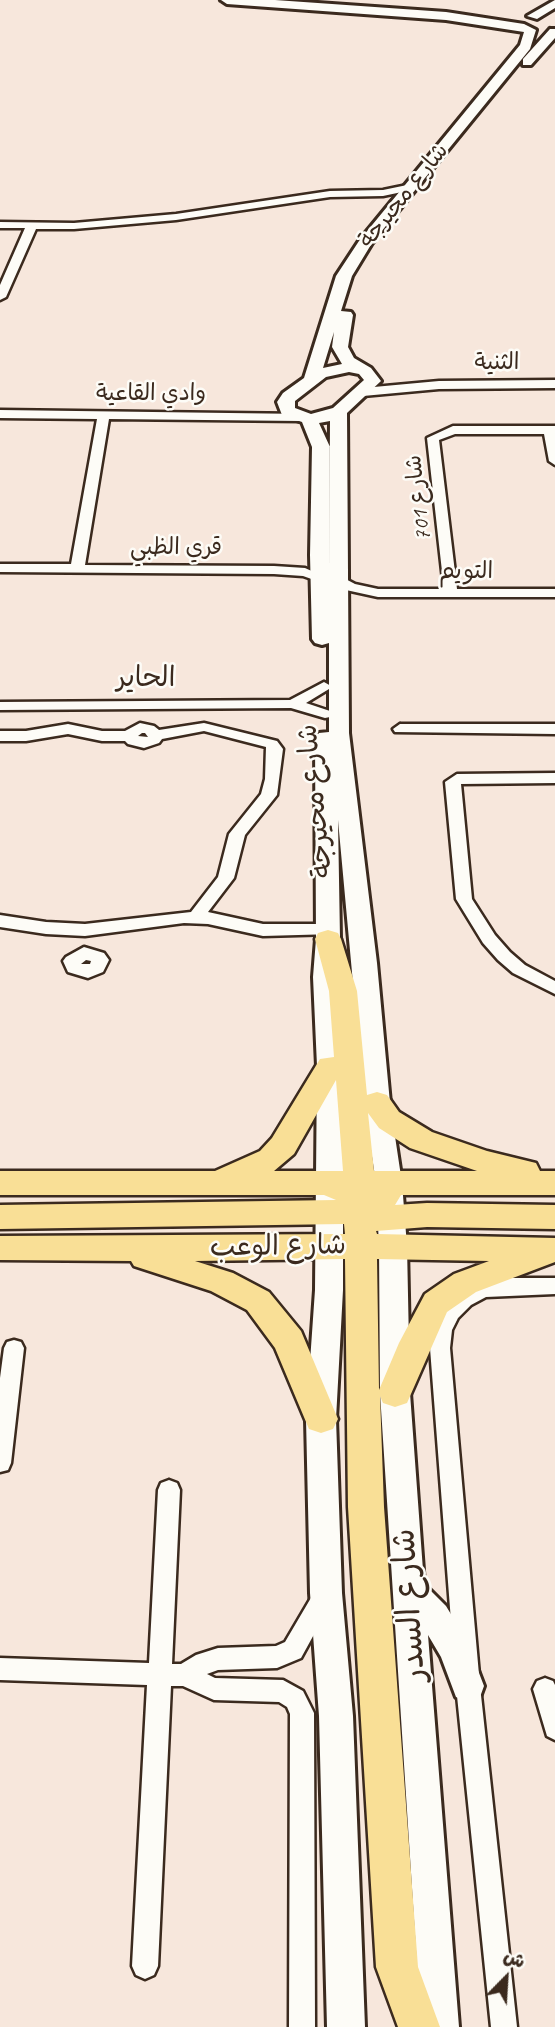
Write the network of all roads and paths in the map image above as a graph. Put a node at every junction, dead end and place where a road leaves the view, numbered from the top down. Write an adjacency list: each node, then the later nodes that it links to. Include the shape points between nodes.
1 (227, 0): 4 (street)
2 (300, 0): 4 (street)
3 (555, 3): 4 (street)
4 (529, 23): 5 (street); 7 (street, شارع محيرجة, via 526,46)
5 (555, 27): 7 (street, شارع محيرجة)
6 (368, 193): 7 (street); 7 (street); 9 (street, via 74,226)
7 (409, 197): 10 (street, شارع محيرجة); 14 (street, شارع محيرجة, via 366,241 344,276)
8 (0, 225): 9 (street)
9 (32, 225): 12 (street)
10 (386, 241)
11 (370, 263): 13 (street, شارع محيرجة, via 352,294 340,343 345,356)
12 (0, 297)
13 (362, 370): 14 (street, via 328,369); 16 (street, الثنية, via 400,381); 17 (street, via 373,381)
14 (311, 381): 18 (street)
15 (555, 384): 16 (street, الثنية)
16 (439, 385): 17 (street, الثنية)
17 (363, 392): 20 (street)
18 (289, 397): 19 (street, وادي القاعية, via 238,410); 22 (street, شارع محيرجة, via 285,402 288,411)
19 (0, 412): 21 (street, وادي القاعية)
20 (339, 412): 22 (street); 29 (street, شارع محيرجة)
21 (104, 415): 22 (street, وادي القاعية); 27 (street)
22 (305, 418): 25 (street, شارع محيرجة, via 321,447)
23 (552, 430): 24 (street); 31 (street, شارع 701, via 453,430 433,438)
24 (555, 461)
25 (319, 555): 28 (street, قري الظبي); 29 (street, شارع محيرجة)
26 (0, 568): 27 (street, قري الظبي)
27 (77, 569): 28 (street, قري الظبي)
28 (274, 570): 29 (street, قري الظبي)
29 (329, 578): 30 (street, التويم); 33 (street, شارع محيرجة); 34 (street, شارع محيرجة)
30 (378, 593): 31 (street, التويم); 33 (street, التويم, via 352,599)
31 (451, 593): 32 (street, التويم)
32 (555, 593)
33 (338, 612): 49 (street, شارع محيرجة, via 339,733)
34 (324, 686): 35 (street, الحاير); 37 (street, شارع محيرجة)
35 (292, 704): 36 (street, الحاير); 37 (street, الحاير)
36 (0, 706)
37 (326, 714): 45 (street, شارع محيرجة)
38 (400, 729): 39 (street)
39 (555, 729)
40 (0, 736): 42 (street, via 68,729 130,736 144,743 156,735 204,727 272,744 274,779 269,795 237,834 226,878)
41 (555, 778): 47 (street, via 453,782 464,899 504,956 519,970)
42 (196, 917): 44 (street); 45 (street, via 263,930)
43 (0, 921): 44 (street)
44 (98, 929): 46 (street)
45 (328, 935): 48 (street, شارع محيرجة, via 325,977); 55 (main road, via 343,991)
46 (89, 953)
47 (555, 988)
48 (330, 1066): 52 (main road, via 291,1136 271,1159 235,1175); 53 (street, شارع محيرجة)
49 (377, 1103): 50 (main road, via 390,1120 427,1143 493,1165); 55 (street, شارع محيرجة)
50 (555, 1175)
51 (0, 1182): 52 (main road)
52 (185, 1183): 53 (main road)
53 (327, 1183): 55 (main road, via 350,1194)
54 (555, 1183): 55 (main road, شارع الوعب)
55 (366, 1215): 56 (main road); 57 (main road); 58 (main road, شارع الوعب); 61 (main road, شارع الوعب); 64 (street, شارع السدر); 78 (main road, via 360,1292 366,1507 397,1967)
56 (0, 1217)
57 (555, 1217)
58 (328, 1246): 60 (main road, شارع الوعب); 65 (street)
59 (0, 1248): 60 (main road, شارع الوعب)
60 (122, 1250): 65 (main road, via 222,1282 258,1301 289,1341)
61 (554, 1250): 64 (main road, via 465,1283 436,1303)
62 (555, 1286): 72 (street, شارع السدر, via 482,1289 454,1309 442,1330)
63 (14, 1348): 66 (street)
64 (395, 1393): 68 (street, شارع السدر)
65 (321, 1419): 69 (street)
66 (0, 1463)
67 (169, 1490): 71 (street)
68 (408, 1589): 72 (street, via 435,1617 456,1650); 79 (street, شارع السدر)
69 (326, 1593): 71 (street, via 293,1650 276,1657 218,1658); 76 (street, via 336,1716)
70 (0, 1669): 71 (street)
71 (172, 1674): 75 (street); 77 (street, via 214,1689 283,1691 295,1699 302,1713)
72 (468, 1686): 80 (street, شارع السدر)
73 (545, 1689): 74 (street)
74 (555, 1728)
75 (145, 1966)
76 (342, 2017)
77 (302, 2027)
78 (419, 2027)
79 (440, 2027)
80 (504, 2027)

